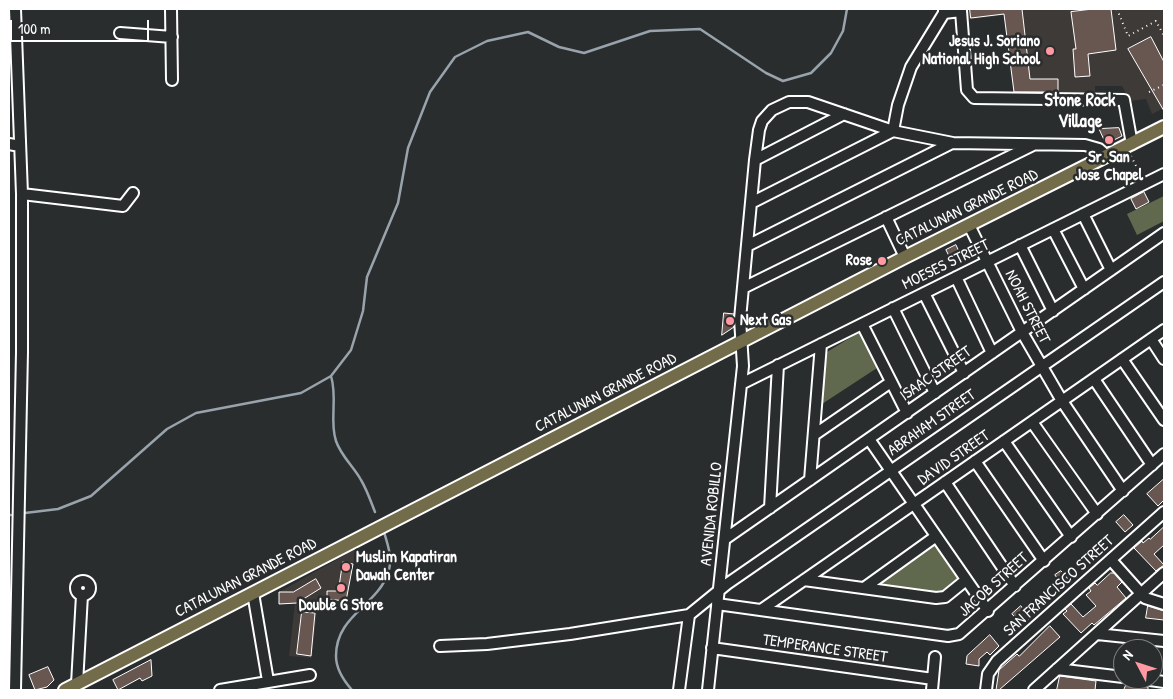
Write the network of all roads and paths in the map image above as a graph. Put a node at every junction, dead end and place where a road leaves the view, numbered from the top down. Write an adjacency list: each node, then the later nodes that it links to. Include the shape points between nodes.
1 (15, 9): 8 (street)
2 (172, 9): 7 (street)
3 (1117, 9): 6 (path, via 1128,36 1156,21)
4 (944, 11): 14 (street, via 911,67); 19 (street, via 961,11 967,90 974,98 1124,100)
5 (120, 33): 7 (street)
6 (1164, 36)
7 (172, 37): 9 (street)
8 (13, 79): 18 (street)
9 (172, 80)
10 (1164, 85): 11 (path)
11 (1149, 92)
12 (844, 114): 14 (street, AVENIDA ROBILLO); 21 (street); 21 (street, AVENIDA ROBILLO, via 799,101 772,110 762,121)
13 (1164, 127): 19 (main road, CATALUNAN GRANDE ROAD)
14 (893, 131): 15 (street, AVENIDA ROBILLO); 26 (street)
15 (953, 143): 16 (street, AVENIDA ROBILLO); 33 (street)
16 (1036, 143): 20 (street, AVENIDA ROBILLO, via 1093,147); 28 (street)
17 (9, 144): 18 (street)
18 (20, 146): 24 (street)
19 (1129, 146): 20 (main road, CATALUNAN GRANDE ROAD); 23 (path)
20 (1108, 157): 29 (main road, CATALUNAN GRANDE ROAD)
21 (755, 160): 26 (street, AVENIDA ROBILLO)
22 (1164, 174): 23 (street, MOESES STREET)
23 (1145, 183): 27 (street, MOESES STREET)
24 (22, 194): 25 (street, via 123,206); 109 (street)
25 (133, 194)
26 (751, 203): 33 (street, AVENIDA ROBILLO)
27 (1083, 214): 30 (street, MOESES STREET); 36 (street)
28 (886, 217): 34 (street); 39 (street)
29 (969, 225): 34 (main road, CATALUNAN GRANDE ROAD); 35 (street, NOAH STREET)
30 (1053, 228): 32 (street, MOESES STREET); 40 (street)
31 (1164, 234): 36 (street, ISAAC STREET)
32 (1020, 245): 35 (street, MOESES STREET); 43 (street)
33 (747, 246): 39 (street, AVENIDA ROBILLO)
34 (905, 257): 48 (main road, CATALUNAN GRANDE ROAD)
35 (987, 262): 37 (street, MOESES STREET); 46 (street, NOAH STREET)
36 (1111, 270): 40 (street, ISAAC STREET)
37 (956, 277): 41 (street, MOESES STREET); 50 (street)
38 (1164, 282): 54 (street, ABRAHAM STREET)
39 (743, 288): 48 (street, AVENIDA ROBILLO, via 740,319)
40 (1084, 290): 43 (street, ISAAC STREET)
41 (924, 293): 42 (street, MOESES STREET); 55 (street)
42 (894, 308): 44 (street, MOESES STREET); 59 (street)
43 (1053, 311): 46 (street, ISAAC STREET)
44 (862, 324): 49 (street, MOESES STREET); 57 (street)
45 (1164, 330): 47 (street, DAVID STREET)
46 (1022, 332): 50 (street, ISAAC STREET); 54 (street, NOAH STREET)
47 (1151, 339): 51 (street); 52 (street, DAVID STREET)
48 (743, 340): 58 (street, AVENIDA ROBILLO); 89 (main road, CATALUNAN GRANDE ROAD)
49 (821, 344): 53 (street, MOESES STREET); 64 (street)
50 (992, 353): 55 (street, ISAAC STREET)
51 (1164, 358)
52 (1122, 359): 56 (street, DAVID STREET); 62 (street)
53 (778, 365): 58 (street, MOESES STREET); 75 (street)
54 (1042, 366): 60 (street, NOAH STREET); 70 (street, ABRAHAM STREET)
55 (964, 373): 59 (street, ISAAC STREET)
56 (1094, 379): 60 (street, DAVID STREET); 69 (street)
57 (891, 382): 61 (street); 64 (street)
58 (741, 384): 80 (street, AVENIDA ROBILLO)
59 (935, 393): 61 (street, ISAAC STREET)
60 (1062, 401): 63 (street, DAVID STREET); 73 (street, NOAH STREET)
61 (907, 413): 65 (street, ISAAC STREET)
62 (1164, 420)
63 (1032, 422): 66 (street, DAVID STREET); 77 (street)
64 (814, 435): 71 (street)
65 (869, 439): 70 (street); 71 (street, ISAAC STREET)
66 (1004, 441): 68 (street, DAVID STREET); 79 (street)
67 (1164, 454): 69 (street, JACOB STREET)
68 (975, 461): 72 (street, DAVID STREET); 82 (street)
69 (1152, 465): 73 (street, JACOB STREET)
70 (890, 471): 74 (street); 88 (street, ABRAHAM STREET)
71 (810, 480): 75 (street, ISAAC STREET)
72 (944, 482): 74 (street, DAVID STREET); 86 (street)
73 (1123, 490): 77 (street, JACOB STREET)
74 (913, 505): 78 (street); 84 (street, DAVID STREET)
75 (770, 508): 80 (street, ISAAC STREET)
76 (1164, 512): 81 (street, SAN FRANCISCO STREET)
77 (1097, 514): 79 (street, JACOB STREET)
78 (936, 537): 85 (street); 87 (street)
79 (1071, 537): 82 (street, JACOB STREET)
80 (725, 540): 88 (street, AVENIDA ROBILLO)
81 (1111, 560): 90 (street); 115 (street, SAN FRANCISCO STREET, via 993,665)
82 (1044, 561): 86 (street, JACOB STREET)
83 (1164, 573): 90 (street)
84 (804, 580): 87 (street); 94 (street, DAVID STREET)
85 (966, 580): 87 (street, via 941,598); 95 (street)
86 (1015, 586): 95 (street, JACOB STREET)
87 (864, 588)
88 (718, 590): 92 (street, AVENIDA ROBILLO); 96 (street, ABRAHAM STREET)
89 (253, 593): 106 (street); 107 (main road, CATALUNAN GRANDE ROAD)
90 (1141, 594): 93 (street); 97 (street)
91 (82, 595): 107 (street)
92 (717, 604): 94 (street, JACOB STREET); 100 (street, AVENIDA ROBILLO)
93 (1164, 604)
94 (761, 610): 95 (street, JACOB STREET, via 948,636 964,632)
95 (988, 611)
96 (689, 615): 99 (street, via 506,642); 112 (street)
97 (1097, 634): 98 (street); 102 (street)
98 (1164, 642)
99 (440, 646)
100 (712, 648): 105 (street, TEMPERANCE STREET); 113 (street, AVENIDA ROBILLO)
101 (935, 657): 105 (street)
102 (1057, 669): 104 (street); 116 (street)
103 (310, 675): 106 (street)
104 (1113, 676)
105 (933, 679): 114 (street)
106 (268, 682): 108 (street)
107 (77, 684): 110 (main road, CATALUNAN GRANDE ROAD)
108 (241, 688): 111 (street)
109 (15, 690)
110 (64, 690)
111 (220, 690)
112 (679, 690)
113 (708, 690)
114 (932, 690)
115 (986, 690)
116 (1034, 690)

